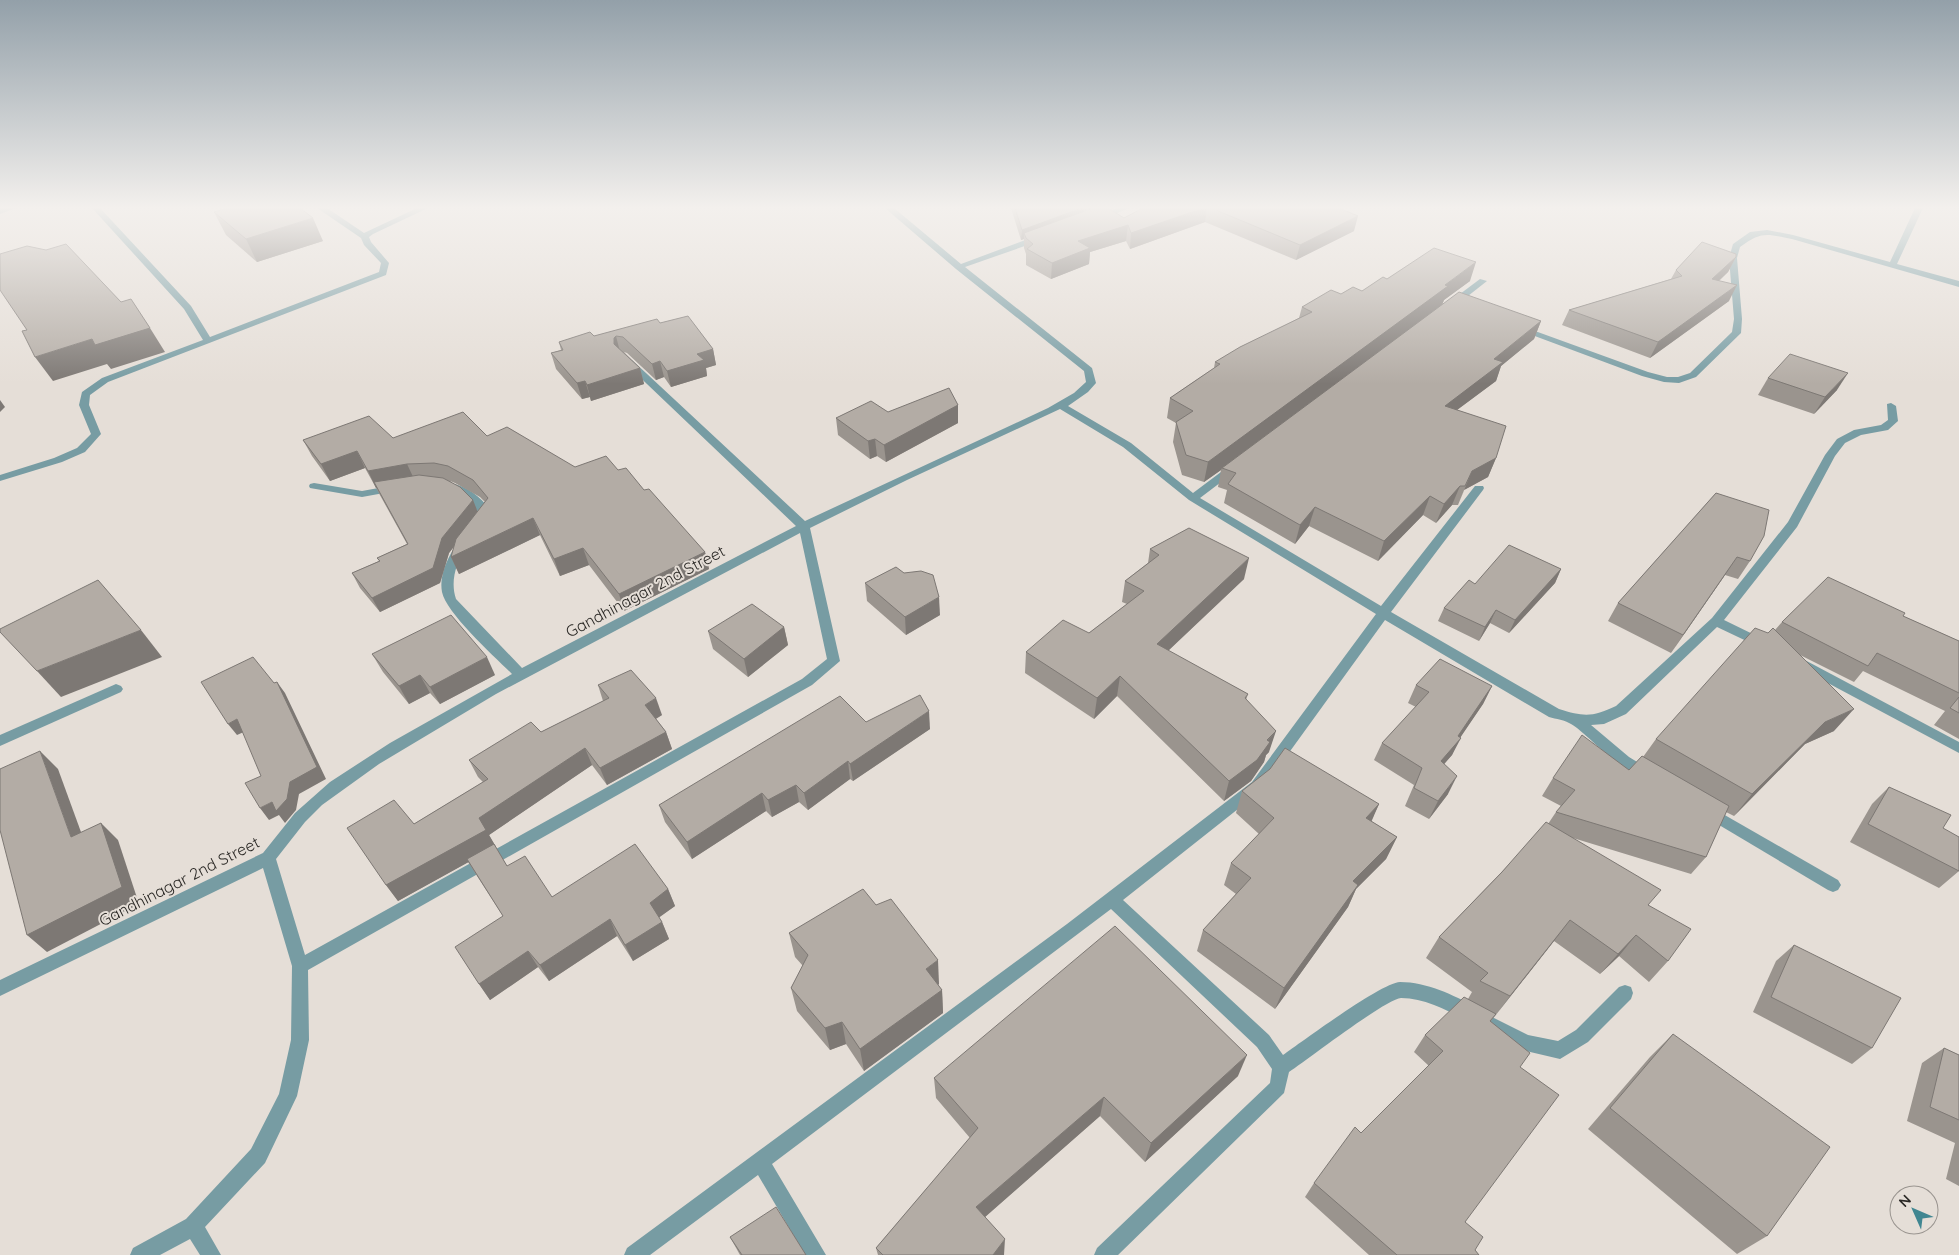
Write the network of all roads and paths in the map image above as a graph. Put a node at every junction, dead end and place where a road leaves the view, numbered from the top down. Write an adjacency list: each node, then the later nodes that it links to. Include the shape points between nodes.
1 (150, 267): 10 (street, via 188,308)
2 (384, 267): 10 (street, via 383,273 362,283)
3 (959, 267): 12 (street, Gandhinagar 2nd Street, via 1089,370 1091,383 1084,392)
4 (1734, 267): 9 (street, via 1736,332 1693,375 1679,380 1645,374)
5 (1902, 267): 7 (street)
6 (1483, 281): 8 (street)
7 (1959, 284)
8 (1452, 307)
9 (1516, 328)
10 (208, 341): 15 (street, via 105,380 85,394 84,405 96,434 81,450)
11 (623, 356): 21 (street)
12 (1060, 405): 20 (street, via 1127,445); 21 (street, Gandhinagar 2nd Street)
13 (1891, 406): 23 (street, via 1893,421 1884,428 1858,432 1841,440 1793,524)
14 (1240, 462): 20 (street)
15 (0, 478)
16 (444, 482): 26 (street, via 484,507 487,515 456,554 447,587 450,599)
17 (409, 484): 18 (street, via 362,494)
18 (314, 486)
19 (1479, 488): 22 (street)
20 (1193, 498): 22 (street)
21 (804, 526): 26 (street, Gandhinagar 2nd Street); 36 (street, via 834,661 808,682)
22 (1383, 613): 28 (street, via 1554,714); 35 (street, via 1257,786)
23 (1716, 620): 24 (street); 28 (street, via 1621,710 1599,720)
24 (1770, 647)
25 (1787, 656): 30 (street)
26 (520, 675): 33 (street, Gandhinagar 2nd Street, via 352,773 316,800 285,832)
27 (116, 689): 29 (street)
28 (1576, 720): 31 (street, via 1624,761)
29 (0, 741)
30 (1959, 748)
31 (1656, 781)
32 (1698, 806): 34 (street)
33 (268, 858): 36 (street); 37 (street, Gandhinagar 2nd Street)
34 (1833, 884)
35 (1110, 899): 39 (street, via 1263,1041); 40 (street)
36 (300, 966): 41 (street, via 300,1040 288,1096 258,1156)
37 (0, 988)
38 (1625, 993): 39 (street, via 1582,1036 1560,1050 1526,1043 1439,997 1399,990 1373,1003)
39 (1281, 1067): 46 (street, via 1278,1087)
40 (760, 1161): 44 (street); 45 (street)
41 (193, 1226): 42 (street); 43 (street)
42 (140, 1255)
43 (211, 1255)
44 (634, 1255)
45 (816, 1255)
46 (1104, 1255)

